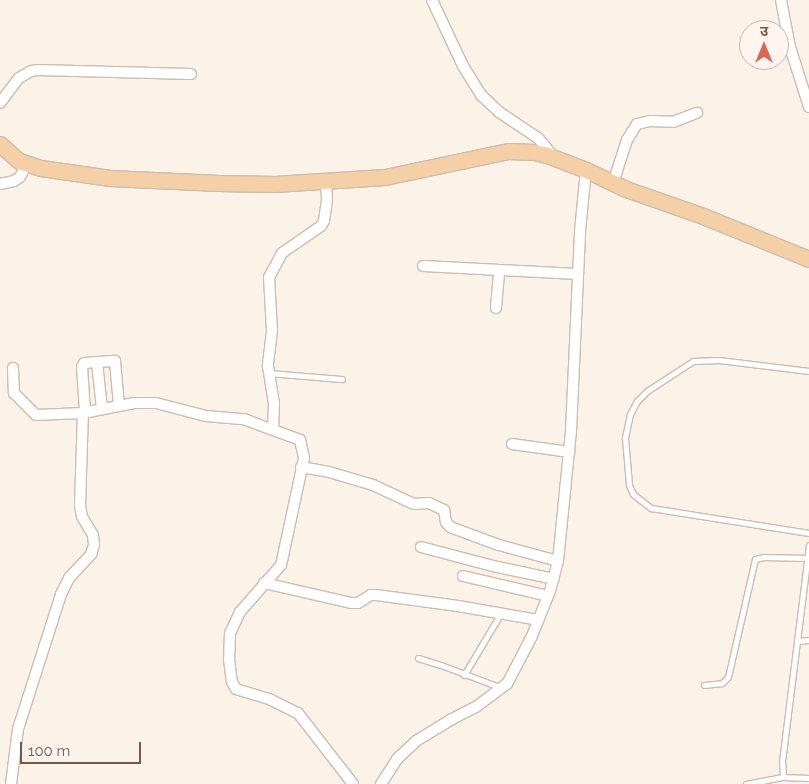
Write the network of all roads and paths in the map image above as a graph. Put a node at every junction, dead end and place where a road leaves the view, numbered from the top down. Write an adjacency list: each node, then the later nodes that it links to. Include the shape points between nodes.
1 (432, 0): 8 (street, via 481,96 538,138)
2 (781, 0): 5 (street, via 790,47)
3 (191, 74): 4 (street, via 31,71 19,78)
4 (0, 103)
5 (809, 107)
6 (697, 113): 12 (street, via 673,122 637,124 627,140)
7 (0, 144): 9 (main road)
8 (555, 158): 10 (main road); 11 (main road, via 508,151 385,177)
9 (27, 164): 11 (main road, via 110,178 180,182 275,184); 13 (street, via 20,177)
10 (586, 170): 12 (main road); 17 (street)
11 (326, 180): 22 (street, via 327,200 321,226 282,253 272,269)
12 (613, 183): 14 (main road)
13 (0, 184)
14 (809, 258)
15 (423, 266): 16 (street)
16 (499, 270): 17 (street); 18 (street)
17 (578, 274): 29 (street)
18 (496, 308)
19 (97, 362): 24 (street, via 112,360 116,363); 25 (street); 26 (street, via 82,365)
20 (13, 368): 26 (street, via 14,393 36,415)
21 (809, 371): 31 (lane, via 719,360 693,361 637,401 630,414 625,438 629,485 633,494 651,508)
22 (268, 373): 23 (lane); 27 (street, via 274,403)
23 (342, 379)
24 (119, 406): 25 (street); 27 (street, via 156,403 206,416 244,419)
25 (102, 409): 26 (street)
26 (84, 413): 50 (street, via 80,506 82,517 94,535 94,545 91,554 69,578 61,594 18,729)
27 (273, 430): 30 (street, via 300,440 304,450)
28 (512, 444): 29 (street)
29 (569, 452): 35 (street)
30 (301, 468): 35 (street, via 329,472 373,485 414,504 429,504 444,510 450,527 498,545); 38 (street, via 281,565)
31 (809, 533)
32 (809, 545): 34 (lane)
33 (421, 547): 37 (street)
34 (808, 558): 43 (lane); 46 (lane, via 754,559 728,676 722,683)
35 (558, 561): 37 (street)
36 (463, 576): 39 (street)
37 (554, 579): 39 (street)
38 (264, 583): 40 (street, via 351,603 376,595); 51 (street, via 240,612 230,633 229,659 234,686 298,713)
39 (548, 596): 41 (street)
40 (502, 613): 41 (street); 45 (lane)
41 (538, 620): 47 (street)
42 (809, 640): 43 (lane)
43 (797, 641): 48 (lane)
44 (418, 658): 45 (lane)
45 (464, 675): 47 (lane)
46 (704, 685)
47 (503, 688): 52 (street, via 416,741 397,759)
48 (783, 777): 49 (lane); 53 (lane)
49 (809, 778)
50 (11, 784)
51 (353, 784)
52 (381, 784)
53 (746, 784)

